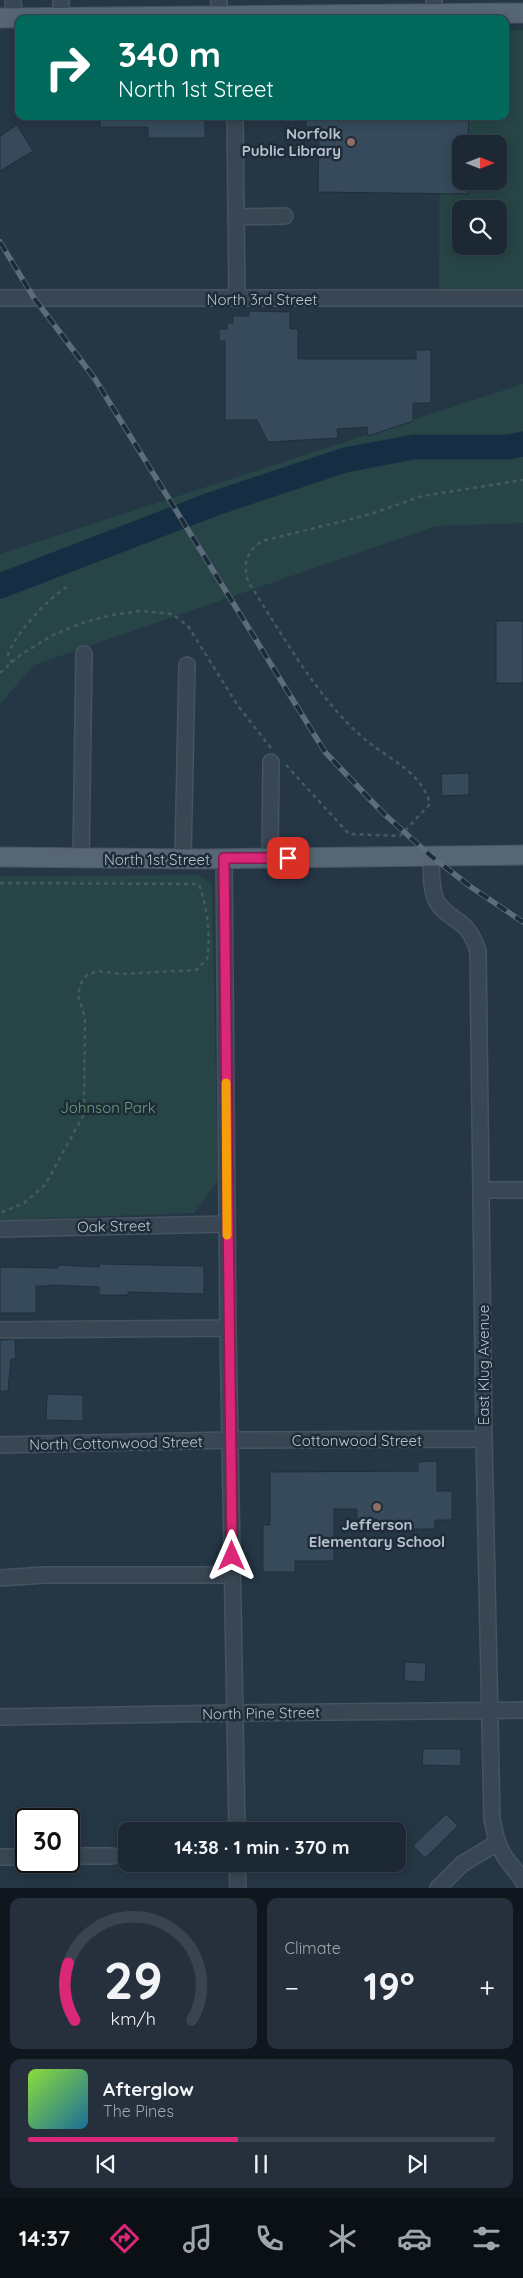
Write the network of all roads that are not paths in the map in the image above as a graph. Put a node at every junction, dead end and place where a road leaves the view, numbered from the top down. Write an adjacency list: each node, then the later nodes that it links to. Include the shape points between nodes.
1 (434, 7): 4 (main road); 5 (main road)
2 (61, 8): 3 (main road); 4 (main road)
3 (9, 12)
4 (227, 13)
5 (523, 13)
6 (235, 120): 8 (street)
7 (285, 216): 8 (street)
8 (236, 217): 11 (street)
9 (0, 298): 11 (street, North 3rd Street)
10 (523, 298): 11 (street, North 3rd Street)
11 (237, 299)
12 (84, 654): 20 (street)
13 (187, 665): 21 (street)
14 (277, 760): 19 (street)
15 (523, 855): 16 (main road, North 1st Street)
16 (431, 856): 19 (main road, North 1st Street); 22 (street, East Klug Avenue, via 436,901 466,927 478,951)
17 (0, 857): 20 (main road, North 1st Street)
18 (224, 858): 19 (main road, North 1st Street); 21 (main road, North 1st Street); 24 (street)
19 (270, 858)
20 (82, 859): 21 (main road, North 1st Street)
21 (183, 859)
22 (482, 1190): 23 (street); 28 (street, East Klug Avenue)
23 (523, 1190)
24 (227, 1224): 25 (street, Oak Street); 26 (street)
25 (0, 1229)
26 (228, 1328): 27 (street); 29 (street)
27 (0, 1330)
28 (484, 1439): 29 (street, Cottonwood Street); 34 (street, East Klug Avenue)
29 (231, 1440): 30 (street, North Cottonwood Street); 31 (street)
30 (0, 1445)
31 (232, 1575): 32 (street); 35 (street)
32 (0, 1578)
33 (523, 1710): 34 (street, North Pine Street)
34 (489, 1711): 35 (street, North Pine Street); 38 (street, East Klug Avenue, via 492,1819)
35 (234, 1712): 36 (street, North Pine Street); 37 (street)
36 (0, 1717)
37 (236, 1822)
38 (497, 1843): 44 (street, East Klug Avenue); 46 (street, via 462,1864)
39 (80, 1856): 40 (street)
40 (112, 1856)
41 (0, 1857): 42 (street)
42 (15, 1857)
43 (237, 1872): 45 (street)
44 (523, 1882)
45 (238, 1888)
46 (438, 1888)

